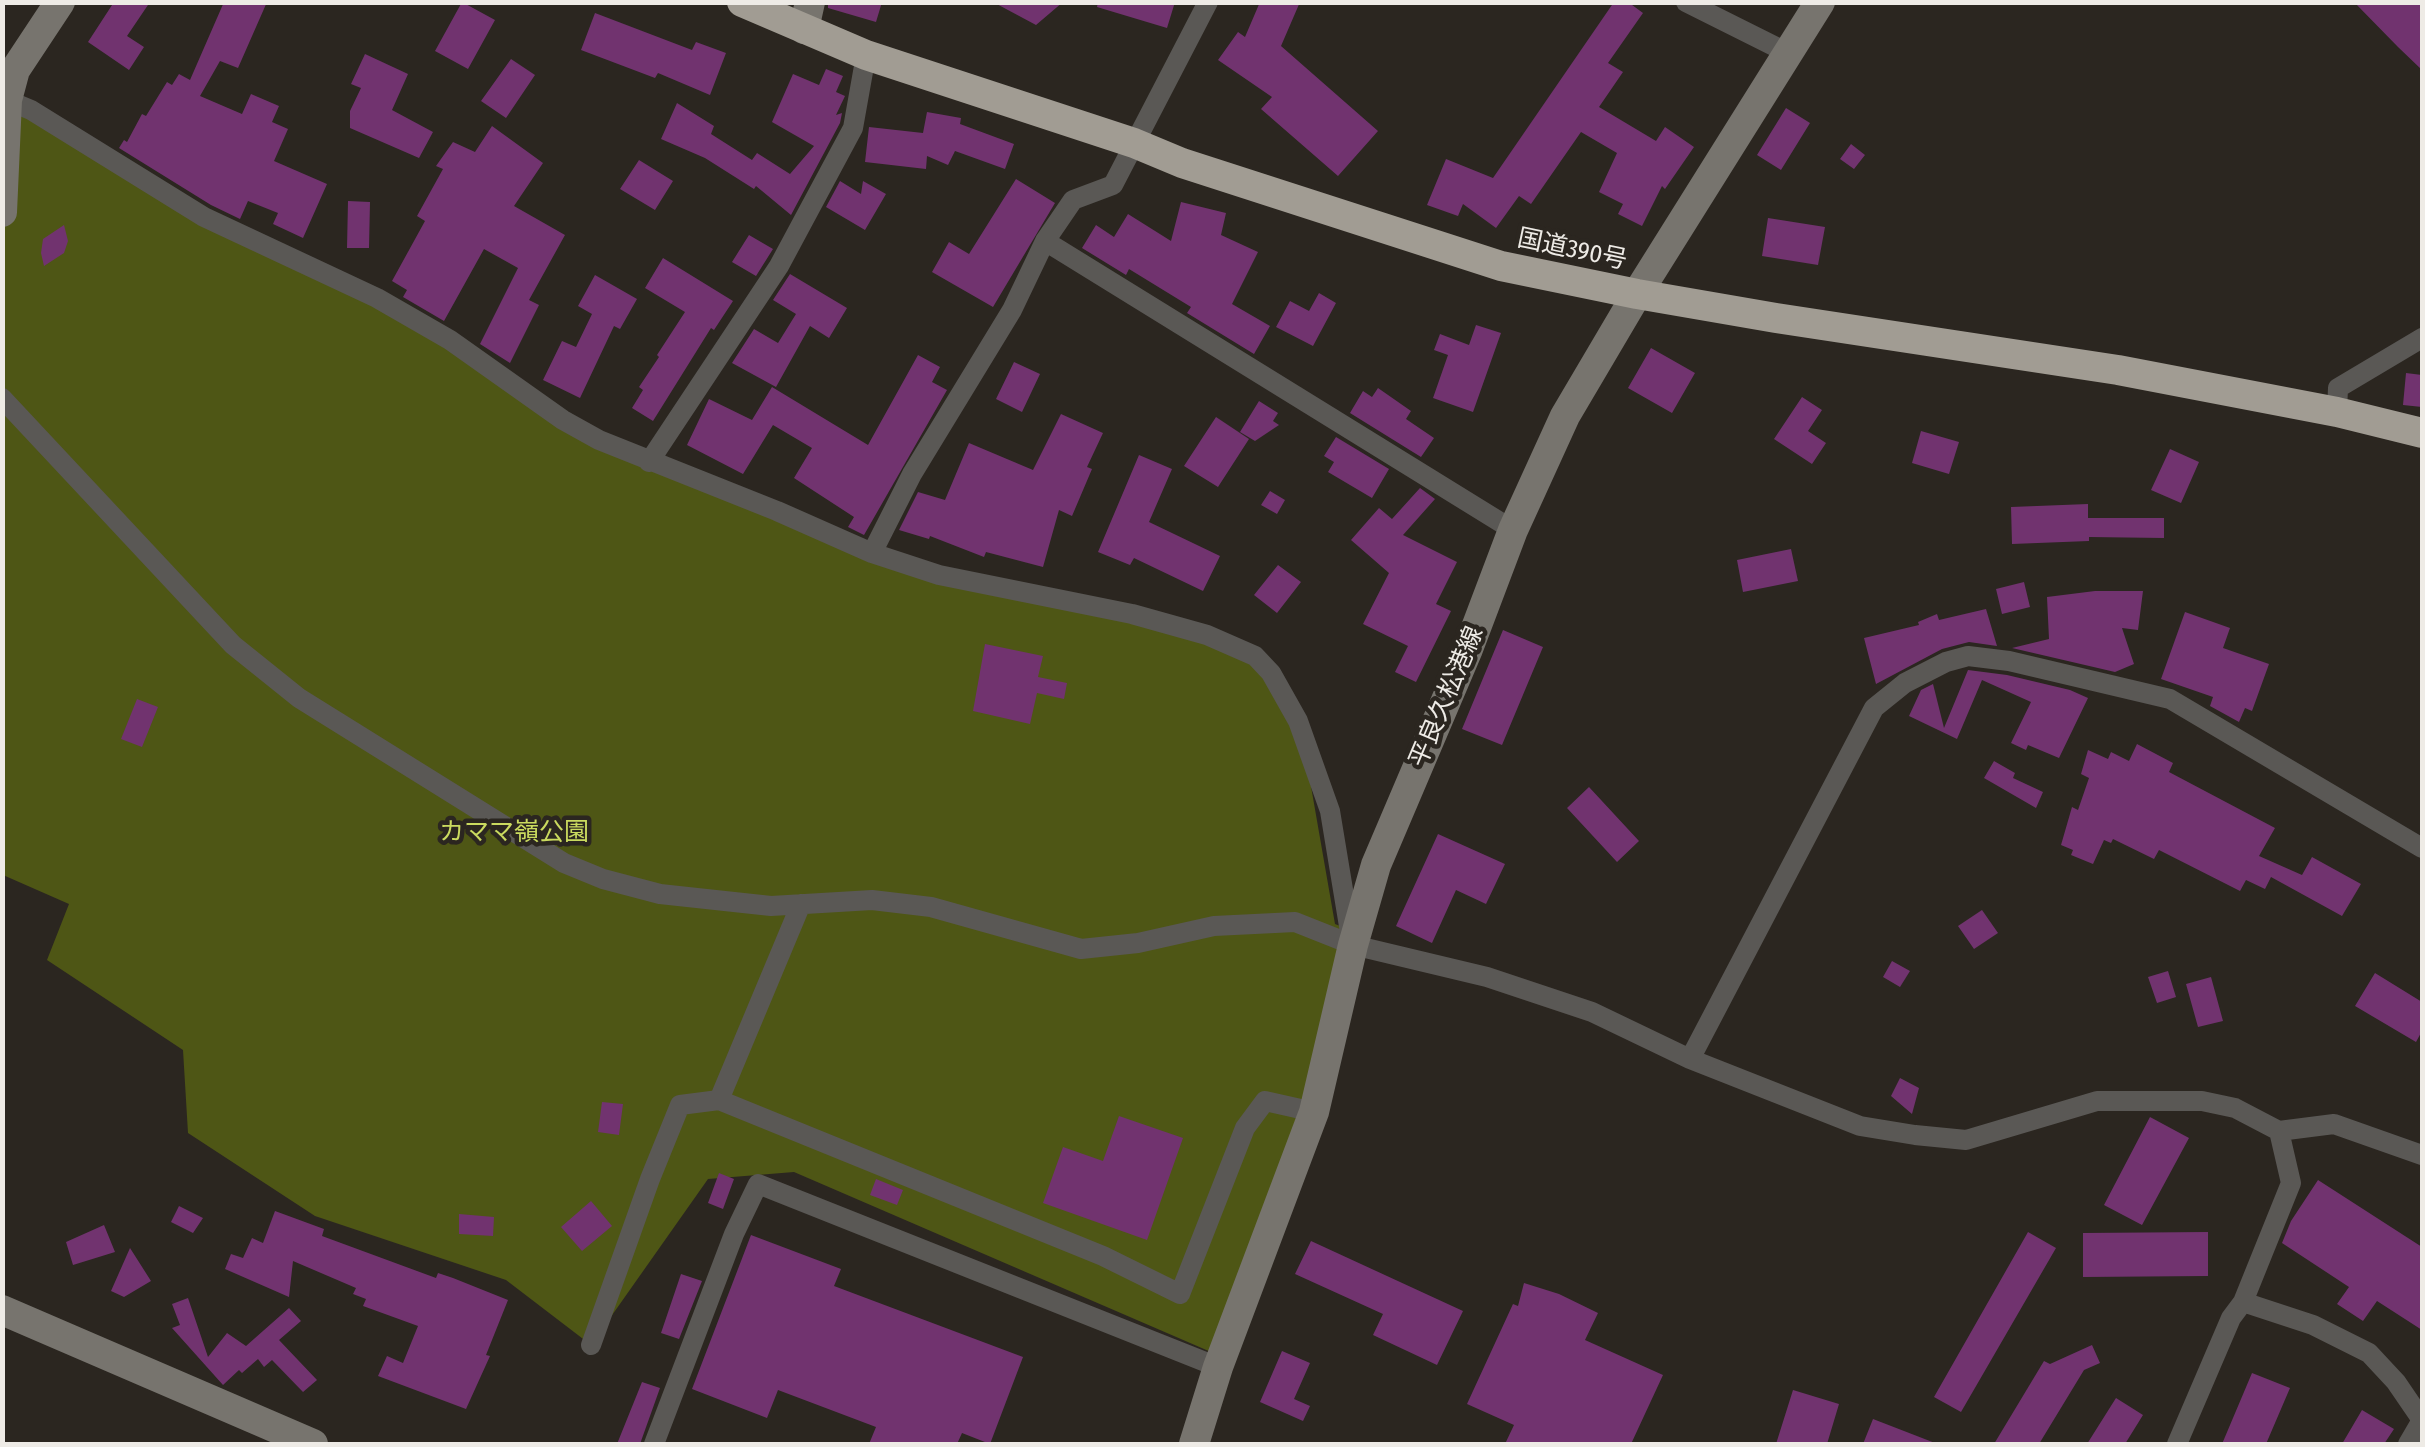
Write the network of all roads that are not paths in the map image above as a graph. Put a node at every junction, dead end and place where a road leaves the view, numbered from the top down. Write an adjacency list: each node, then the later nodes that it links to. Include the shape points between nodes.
1 (60, 2): 9 (main road, via 15,70)
2 (742, 2): 6 (highway, 国道390号)
3 (1208, 2): 10 (street)
4 (1686, 2): 7 (street)
5 (1820, 2): 7 (main road, 平良久松港線)
6 (807, 16): 8 (highway, 国道390号)
7 (1788, 52): 13 (main road, 平良久松港線)
8 (866, 55): 10 (highway, 国道390号); 18 (street, via 843,146 778,266)
9 (7, 100): 11 (main road); 18 (street, via 204,217 378,298 564,420)
10 (1134, 143): 12 (street, via 1113,185 1073,200); 13 (highway, 国道390号, via 1501,266)
11 (2, 212)
12 (1045, 241): 19 (street); 20 (street)
13 (1637, 294): 16 (highway, 国道390号, via 2118,370); 19 (main road, 平良久松港線, via 1565,416)
14 (2422, 338): 16 (street, via 2338,388)
15 (2, 398): 22 (street, via 233,645 299,698 564,863 602,879 660,894)
16 (2337, 412): 17 (highway, 国道390号)
17 (2422, 433)
18 (649, 462): 20 (street)
19 (1513, 530): 23 (main road, 平良久松港線, via 1376,865)
20 (872, 553): 23 (street, via 939,575 1151,619 1254,656 1298,721 1330,812)
21 (2422, 848): 24 (street, via 2170,699 2010,661 1957,659 1905,683 1874,708)
22 (801, 904): 23 (street, via 872,900 931,907 1081,949 1214,926 1295,922); 25 (street)
23 (1352, 944): 24 (street, via 1487,977 1592,1012); 26 (main road, 平良久松港線)
24 (1690, 1059): 27 (street, via 1860,1126 1915,1135 1966,1140 2096,1102 2202,1101 2235,1108)
25 (719, 1100): 26 (street, via 1085,1248 1180,1294 1245,1128 1265,1101); 31 (street, via 680,1105)
26 (1314, 1112): 32 (main road, 平良久松港線)
27 (2279, 1131): 28 (street, via 2334,1124); 29 (street, via 2291,1183)
28 (2422, 1155)
29 (2243, 1302): 33 (street, via 2313,1324 2369,1353); 37 (street)
30 (2, 1310): 34 (main road)
31 (591, 1345)
32 (1218, 1367): 35 (street, via 758,1184); 36 (main road, 平良久松港線)
33 (2422, 1420): 38 (street)
34 (313, 1444)
35 (654, 1444)
36 (1194, 1444)
37 (2177, 1444)
38 (2408, 1444)

